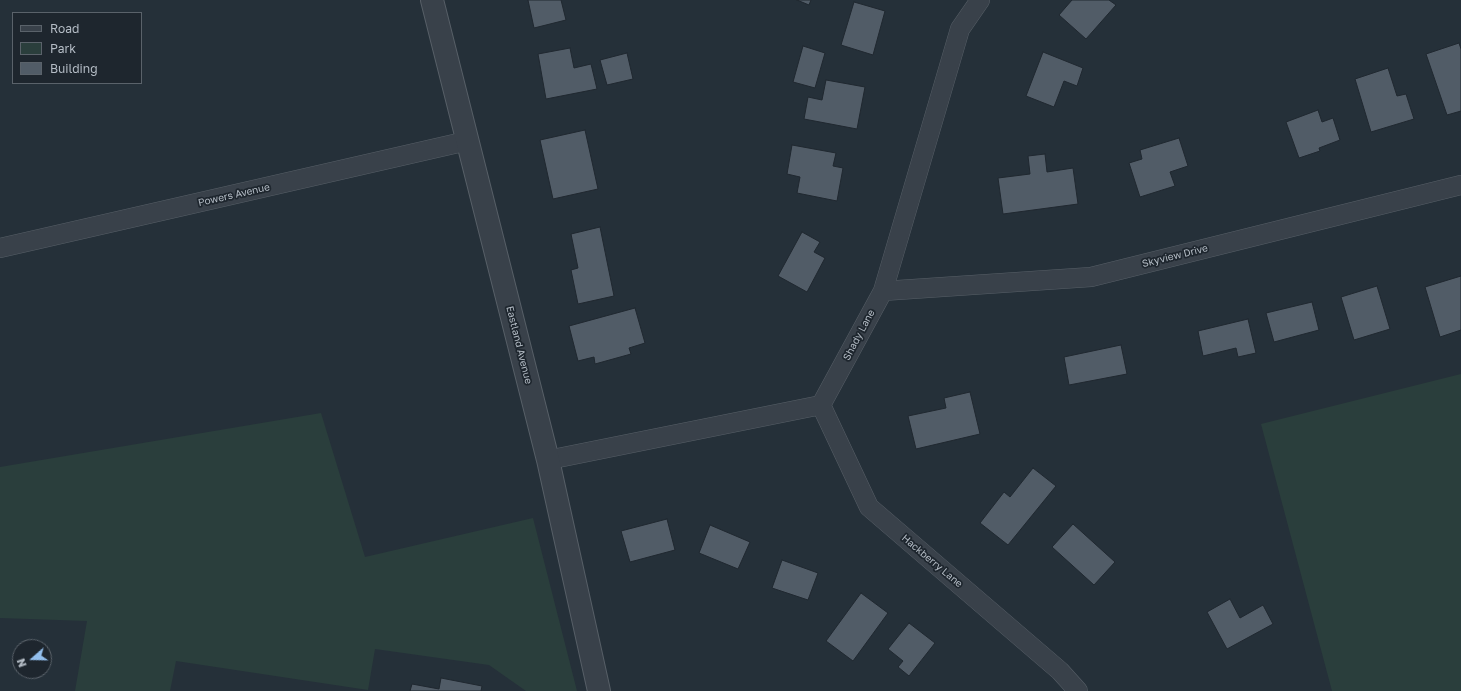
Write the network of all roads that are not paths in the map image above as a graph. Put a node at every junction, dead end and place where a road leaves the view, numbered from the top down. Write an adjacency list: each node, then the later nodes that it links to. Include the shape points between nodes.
1 (432, 0): 3 (street, Eastland Avenue)
2 (980, 0): 6 (street, Shady Lane, via 960,29)
3 (467, 141): 5 (street, Powers Avenue); 8 (street, Eastland Avenue)
4 (1461, 185): 6 (street, Skyview Drive, via 1091,277)
5 (0, 248)
6 (883, 291): 7 (street, Shady Lane)
7 (821, 405): 8 (street); 10 (street, Hackberry Lane, via 868,507 1060,671)
8 (548, 460): 9 (street, Eastland Avenue)
9 (599, 691)
10 (1078, 691)

